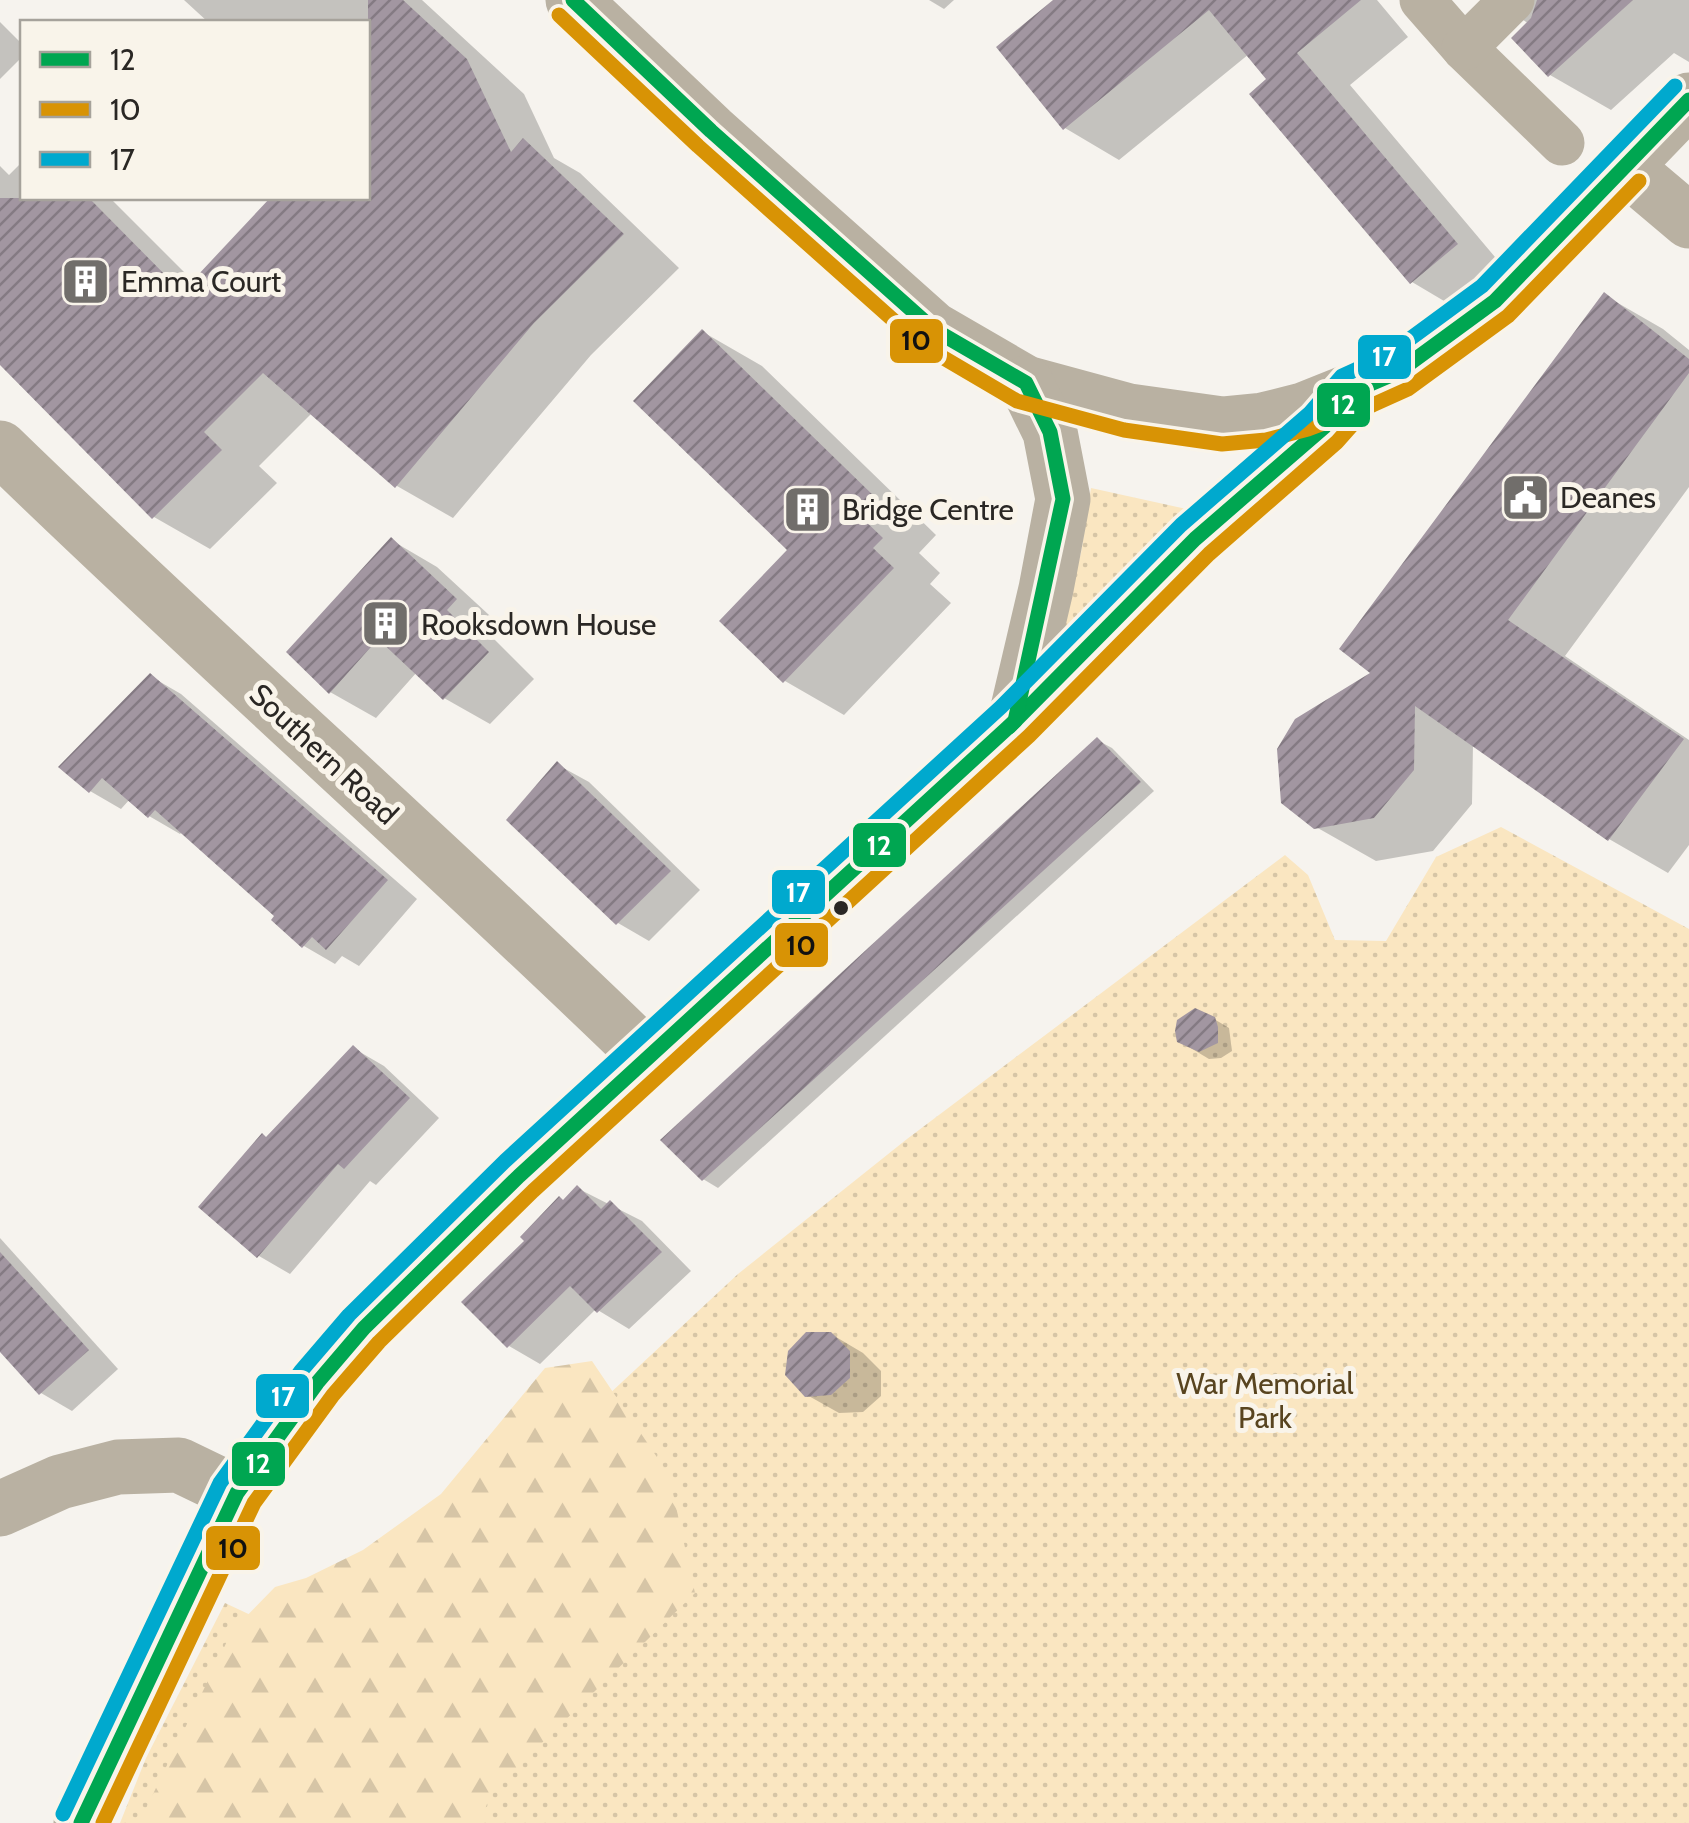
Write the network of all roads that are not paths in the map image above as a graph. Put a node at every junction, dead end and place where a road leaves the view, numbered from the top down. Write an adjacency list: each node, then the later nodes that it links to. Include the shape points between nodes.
1 (573, 0): 9 (street, via 932,329)
2 (1422, 0): 4 (street)
3 (1512, 0): 4 (street)
4 (1464, 48): 6 (street)
5 (1689, 100): 7 (street)
6 (1562, 143)
7 (1625, 167): 8 (street); 10 (street, via 1495,301 1398,372)
8 (1689, 221)
9 (1026, 384): 10 (street, via 1222,424 1303,410); 12 (street, via 1050,432 1063,499)
10 (1356, 390): 12 (street, via 1324,427 1195,539)
11 (0, 448): 13 (street, Southern Road)
12 (1015, 721): 13 (street)
13 (648, 1058): 14 (street, via 364,1328)
14 (237, 1494): 15 (street, via 179,1465 118,1467); 16 (street)
15 (0, 1508)
16 (82, 1823)

